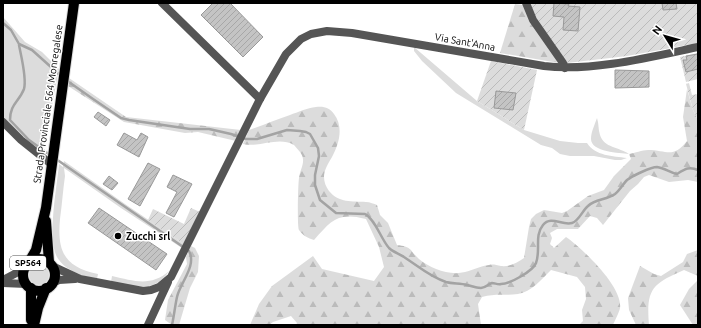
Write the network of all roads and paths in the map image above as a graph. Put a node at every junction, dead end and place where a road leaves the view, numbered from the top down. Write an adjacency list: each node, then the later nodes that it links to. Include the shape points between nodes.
1 (74, 3): 8 (main road, Strada Provinciale 564 Monregalese / SP564)
2 (162, 3): 6 (street)
3 (526, 3): 5 (street)
4 (698, 47): 5 (street, Via Sant'Anna, via 634,60)
5 (564, 68): 6 (street, Via Sant'Anna, via 367,35 327,31 312,34 295,44 283,59)
6 (260, 99): 12 (street, Via Sant'Anna)
7 (3, 122): 8 (street, via 21,140)
8 (52, 158): 9 (main road, Strada Provinciale 564 Monregalese / SP564)
9 (46, 208): 10 (main road, Strada Provinciale 564 Monregalese / SP564); 11 (main road, Strada Provinciale 564 Monregalese / SP564, via 36,250)
10 (50, 264): 11 (main road, SP564, via 39,259); 13 (street, Via Sant'Anna); 16 (main road, Strada Provinciale 564 Monregalese / SP564, via 54,274)
11 (27, 266): 14 (street); 17 (main road, Strada Provinciale 564 Monregalese / SP564, via 23,274)
12 (170, 277): 13 (street, Via Sant'Anna, via 159,287 143,291); 20 (street)
13 (80, 279): 16 (street, Via Sant'Anna, via 68,279)
14 (3, 280)
15 (3, 283): 17 (street)
16 (49, 285): 17 (main road, via 38,290); 19 (main road, Strada Provinciale 564 Monregalese / SP564, via 38,308)
17 (28, 286): 18 (main road, Strada Provinciale 564 Monregalese / SP564)
18 (31, 325)
19 (34, 325)
20 (148, 325)

